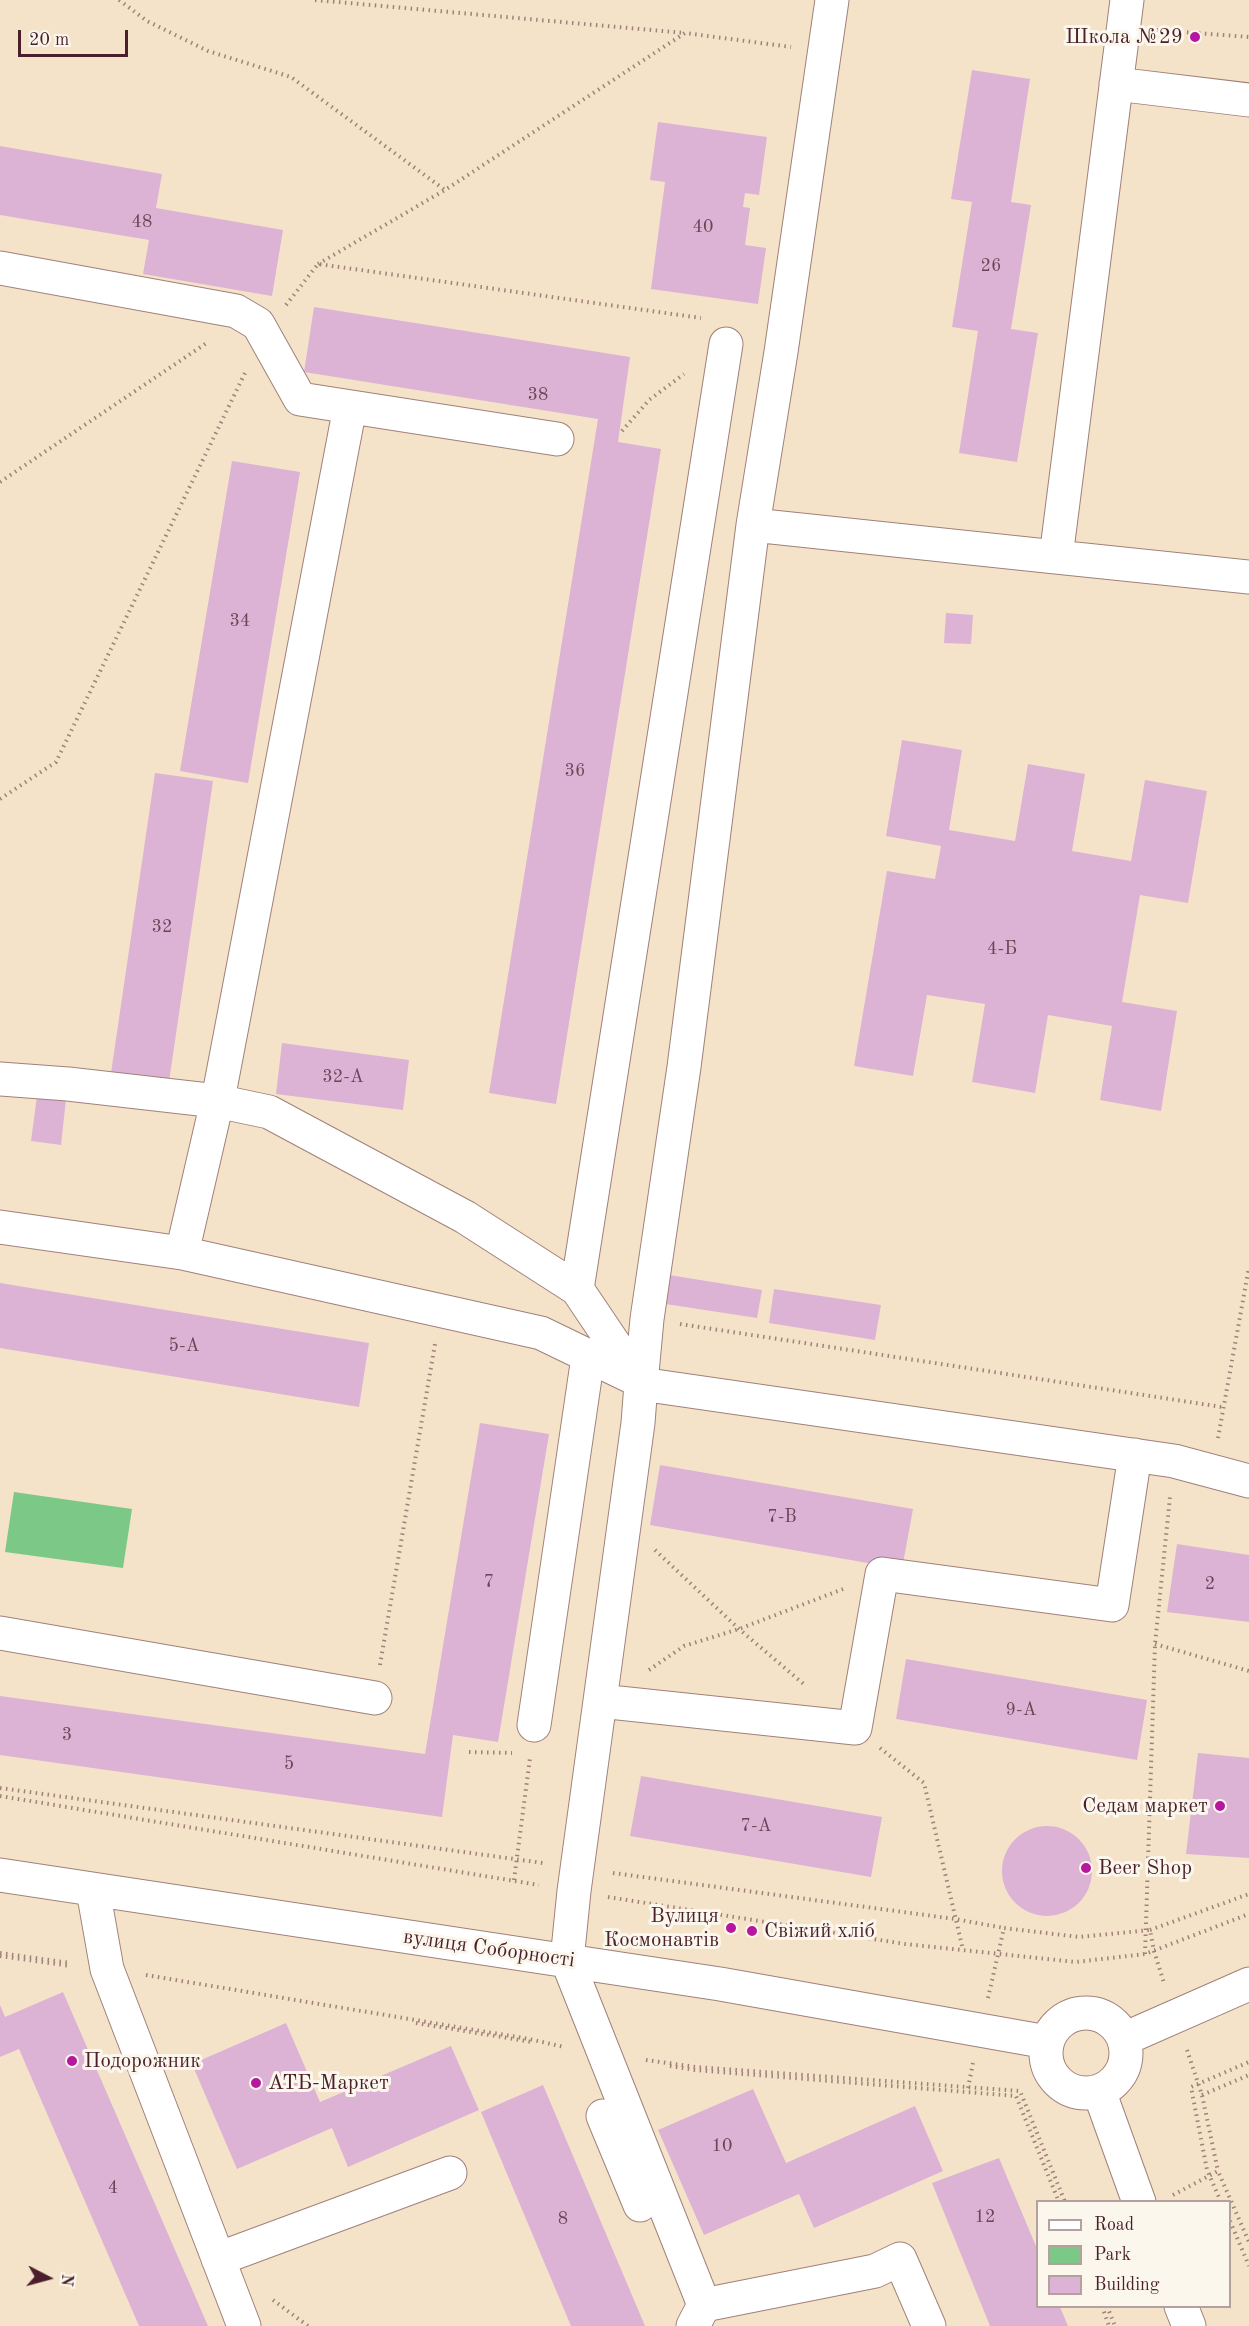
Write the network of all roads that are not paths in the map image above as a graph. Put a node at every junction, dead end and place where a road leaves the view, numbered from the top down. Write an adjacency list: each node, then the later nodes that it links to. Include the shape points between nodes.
1 (832, 0): 9 (street)
2 (1125, 14): 3 (street)
3 (1116, 84): 4 (street); 10 (street)
4 (1249, 100)
5 (0, 268): 7 (street, via 236,311 255,326 300,399)
6 (726, 344): 16 (street)
7 (350, 407): 8 (street); 13 (street)
8 (557, 439)
9 (753, 525): 10 (street); 18 (street, via 684,1067)
10 (1056, 557): 11 (street)
11 (1249, 577)
12 (0, 1079): 13 (street)
13 (217, 1101): 15 (street); 16 (street, via 269,1112 465,1217)
14 (0, 1227): 15 (street)
15 (182, 1253): 17 (street, via 542,1333)
16 (577, 1289): 18 (street)
17 (588, 1357): 18 (street); 24 (street)
18 (638, 1382): 19 (street); 23 (street, via 638,1423)
19 (1135, 1455): 20 (street); 23 (street, via 1112,1605 882,1574 855,1728)
20 (1249, 1481)
21 (0, 1634): 22 (street)
22 (375, 1698)
23 (600, 1701): 27 (street)
24 (532, 1739)
25 (0, 1875): 26 (street, вулиця Соборності)
26 (93, 1890): 27 (street, вулиця Соборності); 35 (street, via 109,1972)
27 (567, 1960): 30 (street, вулиця Соборності); 37 (street)
28 (1249, 1984): 29 (street)
29 (1124, 2039): 30 (street, via 1108,2019 1084,2012 1061,2021); 31 (street, via 1125,2064 1120,2076)
30 (1047, 2042): 31 (street, via 1048,2067 1054,2078 1074,2091)
31 (1099, 2091): 34 (street)
32 (603, 2116): 37 (street)
33 (450, 2173): 35 (street)
34 (1138, 2200)
35 (218, 2259): 38 (street)
36 (1181, 2308): 40 (street)
37 (696, 2319): 39 (street, via 875,2271 900,2259)
38 (244, 2326)
39 (929, 2326)
40 (1189, 2326)

